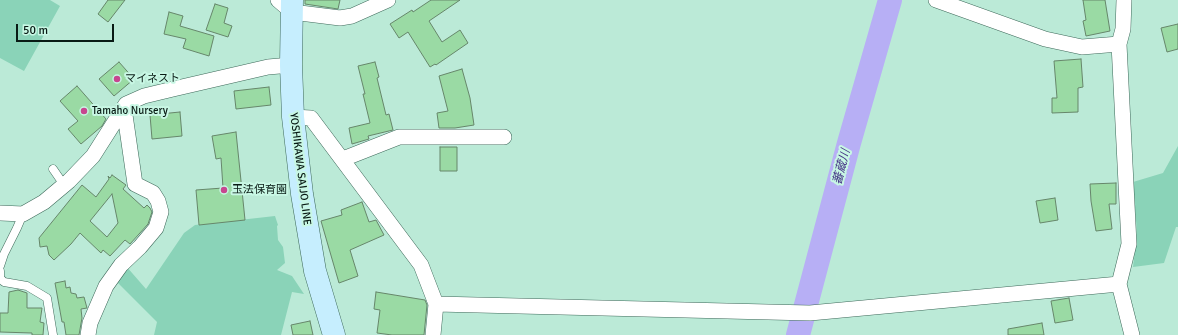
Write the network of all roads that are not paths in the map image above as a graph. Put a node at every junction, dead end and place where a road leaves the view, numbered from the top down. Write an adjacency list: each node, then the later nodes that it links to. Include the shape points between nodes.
1 (388, 0): 4 (street, via 352,16 340,18)
2 (936, 0): 5 (street, via 1045,39 1082,47)
3 (1124, 0): 5 (street, via 1123,29)
4 (287, 4): 6 (main road, YOSHIKAWA SAIJO LINE)
5 (1119, 44): 17 (street, via 1129,244)
6 (291, 65): 7 (street, via 268,67 144,96 126,104); 8 (main road, YOSHIKAWA SAIJO LINE)
7 (124, 108): 12 (street, via 93,156); 20 (street, via 135,184 153,193 161,212 156,228 121,265 106,286 90,323)
8 (293, 117): 10 (street, via 311,118); 21 (main road, YOSHIKAWA SAIJO LINE, via 315,271)
9 (504, 136): 10 (street, via 399,137)
10 (342, 159): 18 (street, via 421,265)
11 (53, 169): 12 (lane)
12 (64, 185): 14 (street, via 44,202)
13 (0, 213): 14 (street)
14 (23, 214): 15 (lane)
15 (0, 266)
16 (0, 271): 19 (lane, via 0,278 4,282 27,286 47,298)
17 (1119, 284): 18 (street, via 804,313); 23 (street)
18 (436, 304): 22 (street)
19 (53, 335)
20 (88, 335)
21 (334, 335)
22 (433, 335)
23 (1132, 335)

